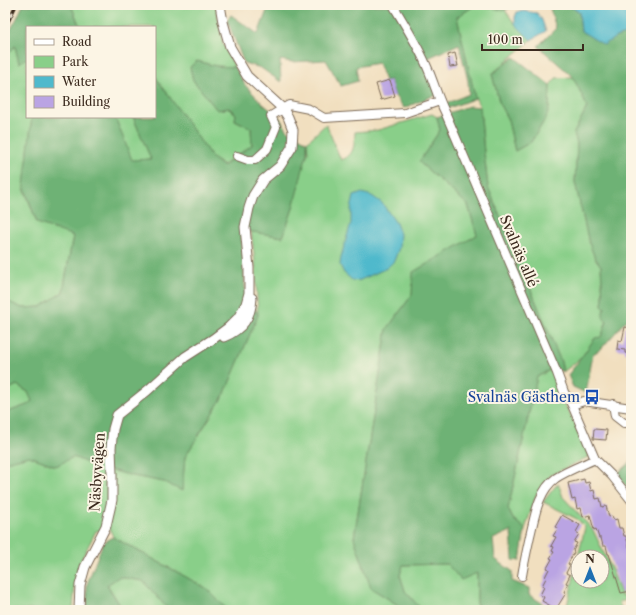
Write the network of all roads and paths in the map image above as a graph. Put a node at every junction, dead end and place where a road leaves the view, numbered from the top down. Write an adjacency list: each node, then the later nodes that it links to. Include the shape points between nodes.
1 (220, 5): 4 (street, Näsbyvägen, via 230,47 247,76)
2 (393, 5): 3 (street, Svalnäs allé, via 428,68)
3 (440, 101): 4 (street, via 405,112 324,118 299,107 289,105); 7 (street, Svalnäs allé, via 564,392)
4 (282, 108): 5 (street, via 271,116 276,127 267,149 255,160); 13 (street, Näsbyvägen, via 294,130 292,147 280,166 264,180 253,196 249,208 245,227 250,285 246,304 229,327 185,357 117,414 111,448 112,500 106,526 85,567 80,585)
5 (237, 156)
6 (613, 404): 7 (street, via 584,401); 8 (street); 9 (street, via 615,416 624,423)
7 (572, 405): 10 (street, Svalnäs allé)
8 (631, 408)
9 (631, 423)
10 (596, 459): 11 (street, Svalnäs allé); 12 (street, via 555,478 543,493 536,509)
11 (631, 500)
12 (522, 576)
13 (79, 610)

